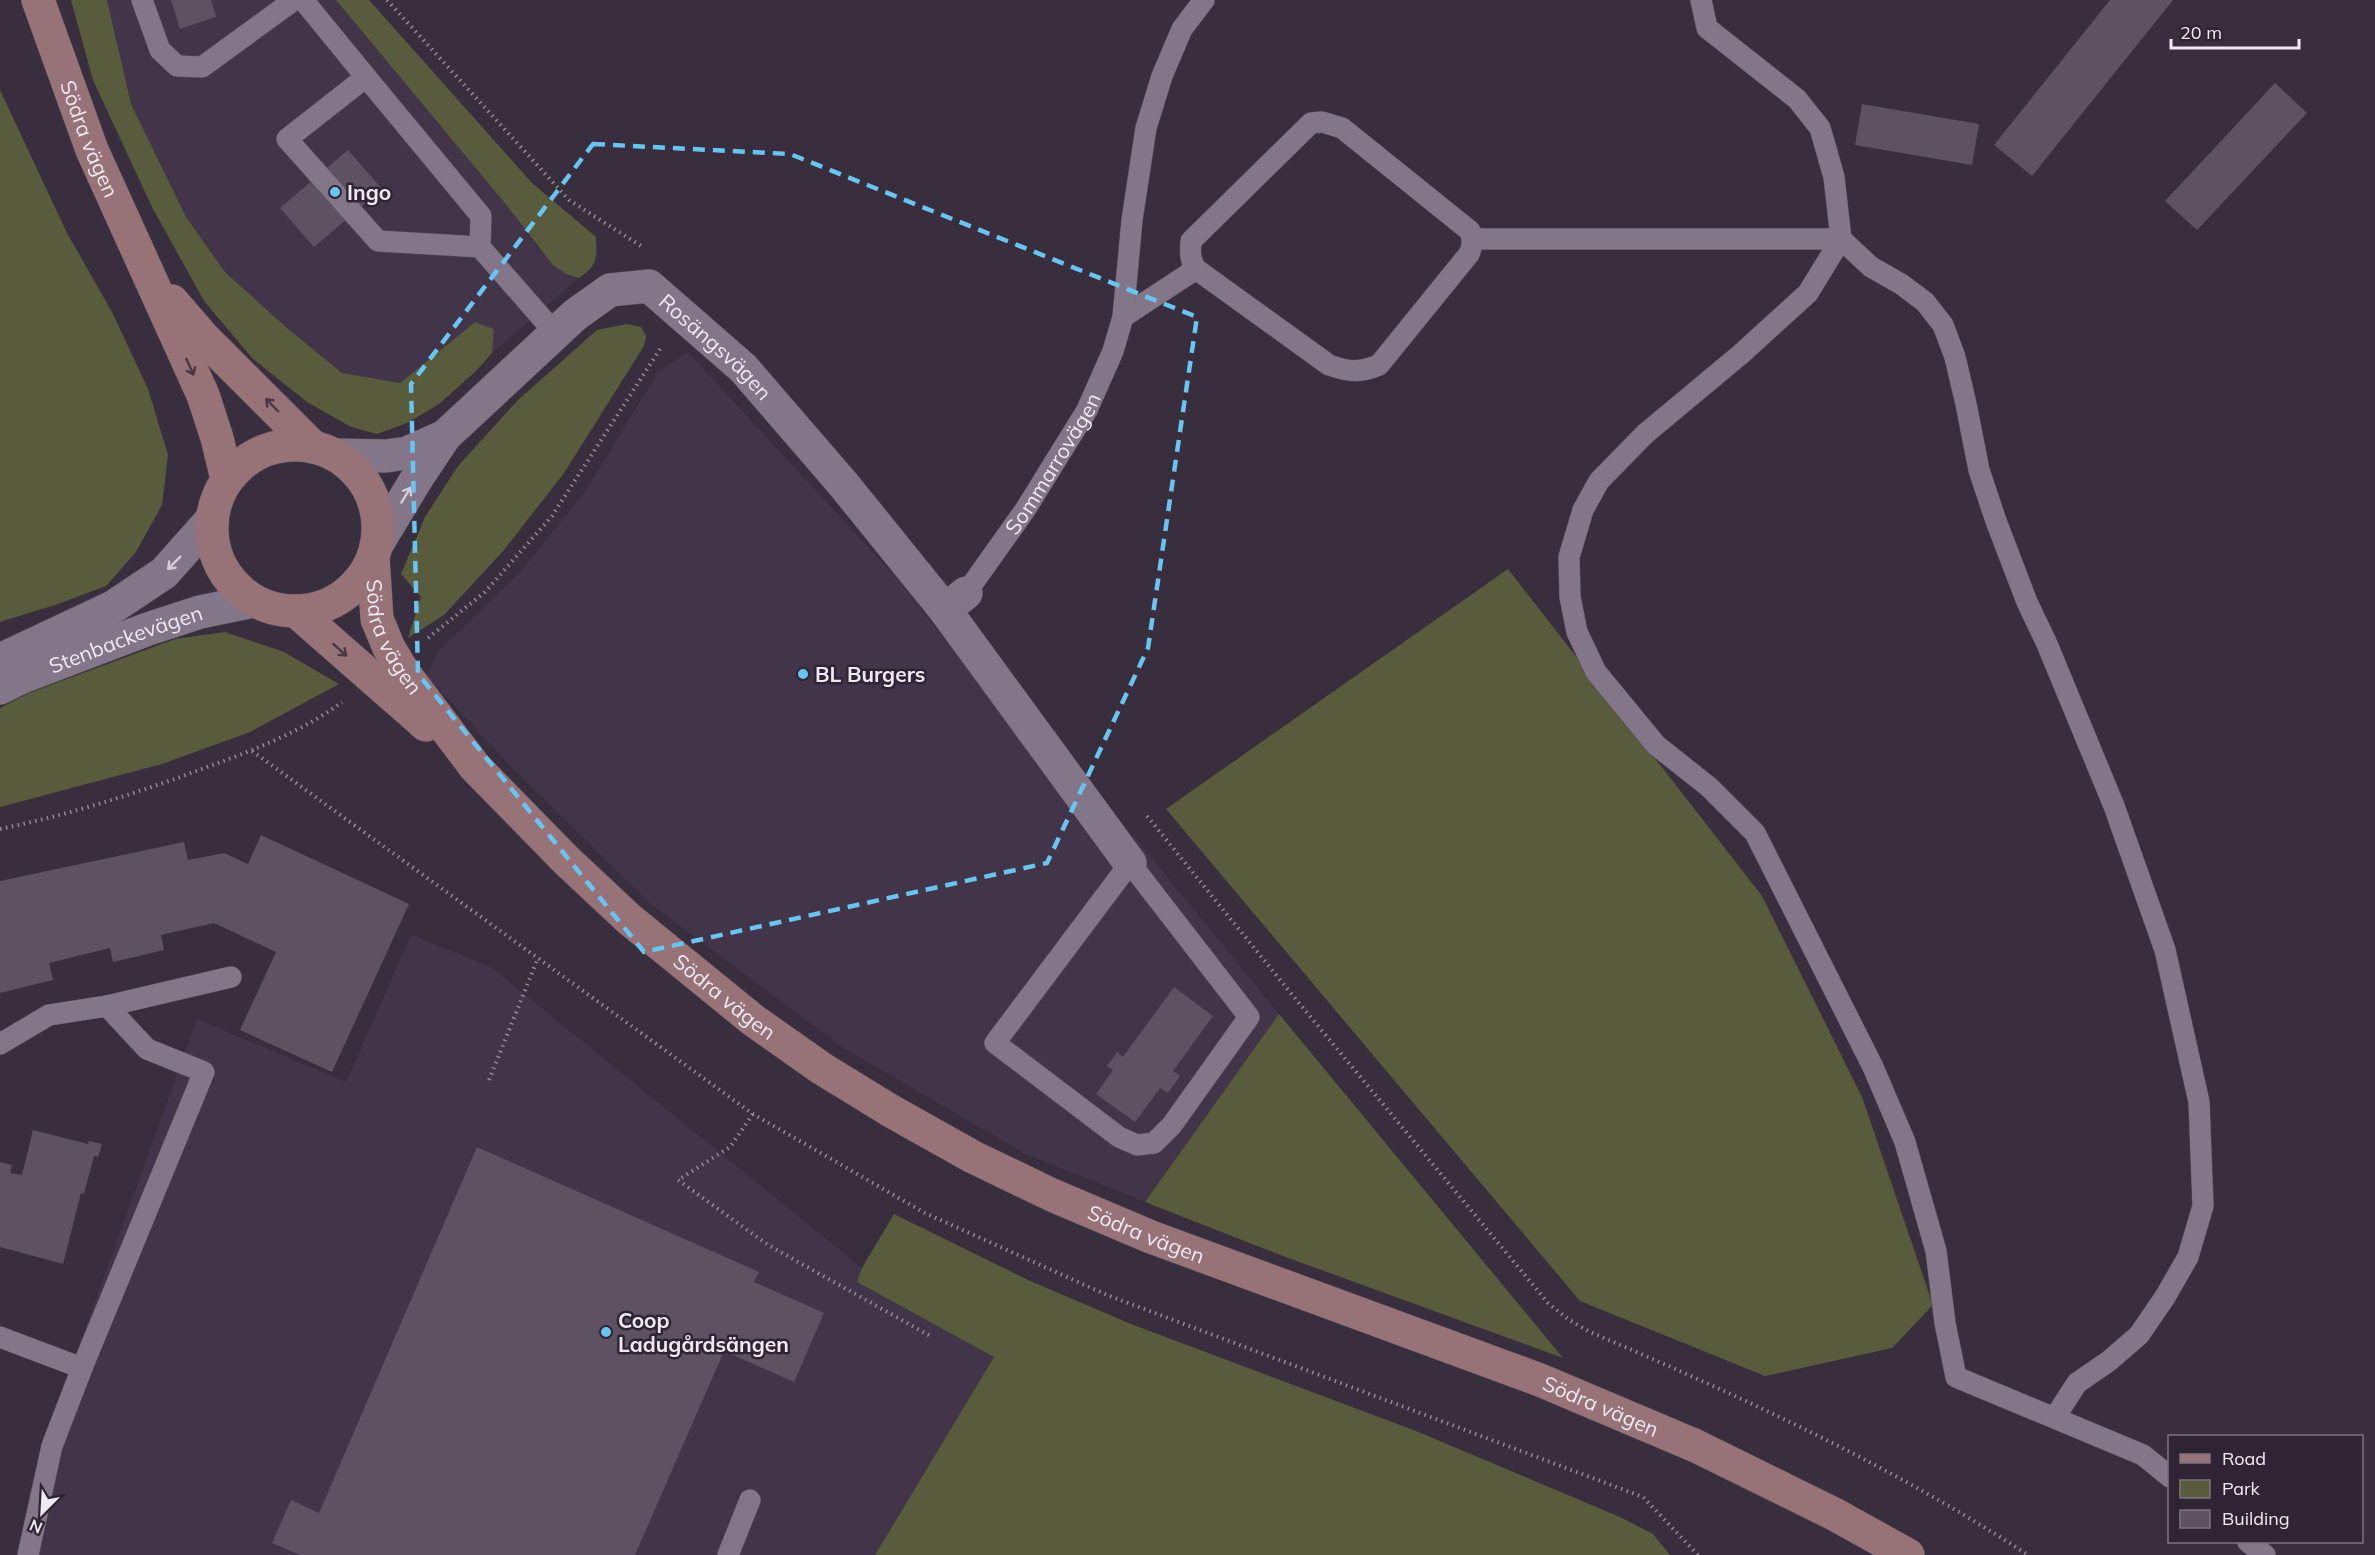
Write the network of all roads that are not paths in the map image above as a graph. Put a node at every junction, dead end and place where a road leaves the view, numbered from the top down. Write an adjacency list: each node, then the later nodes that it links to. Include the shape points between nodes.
1 (38, 0): 12 (main road, Södra vägen, via 92,150)
2 (142, 0): 3 (lane, via 160,50 177,66 202,67)
3 (294, 0)
4 (303, 0): 7 (lane)
5 (1204, 0): 13 (lane, Sommarrovägen, via 1182,29 1146,128)
6 (1701, 0): 9 (lane, via 1707,28 1797,99 1820,128 1834,177)
7 (366, 77): 10 (lane, via 481,216); 10 (lane, via 287,140 378,241)
8 (1472, 239): 9 (lane); 11 (lane, via 1469,254 1379,365 1363,372 1329,365); 11 (lane, via 1470,231 1342,128 1311,123 1191,241 1191,262)
9 (1841, 239): 32 (lane, via 1871,267 1925,302 1943,325 1966,404 1979,470 1996,521 2114,806 2165,950 2199,1102 2203,1206 2188,1257 2139,1335 2077,1383); 32 (lane, via 1809,293 1644,434 1599,481 1583,510 1569,557 1570,597 1577,632 1603,681 1656,745 1709,787 1755,833 1873,1067 1905,1142 1936,1251 1956,1377)
10 (480, 247): 14 (lane)
11 (1196, 269): 13 (lane)
12 (149, 275): 16 (main road, Södra vägen, one-way to 12, via 204,338); 17 (main road, Södra vägen, one-way to 17, via 202,395)
13 (1123, 317): 21 (lane, Sommarrovägen, via 1087,410 1025,510)
14 (555, 333): 15 (street, Rosängsvägen); 21 (street, Rosängsvägen, via 610,290 648,286 743,368 844,485)
15 (445, 436): 16 (street, Rosängsvägen, via 408,453 386,456); 19 (street, Rosängsvägen, one-way to 15)
16 (324, 451): 17 (main road, via 292,444 264,450); 19 (main road, via 353,469 372,498 378,525)
17 (227, 479): 18 (main road)
18 (212, 519): 20 (main road, via 213,544 222,570); 23 (street, Stenbackevägen, one-way to 23, via 164,573 113,607)
19 (374, 552): 22 (main road, via 357,583 345,595 317,609); 25 (main road, Södra vägen, via 377,619 389,648)
20 (254, 601): 22 (main road, via 274,609); 24 (street, Stenbackevägen, via 200,612 148,629)
21 (956, 601): 26 (street)
22 (296, 611): 25 (main road, Södra vägen, one-way to 25)
23 (0, 660)
24 (0, 688)
25 (475, 767): 38 (main road, Södra vägen, via 566,860 700,979 821,1068 891,1112 1052,1195 1151,1237 1540,1380 1686,1441)
26 (1130, 863): 26 (lane, via 995,1043 1119,1137 1137,1145 1154,1143 1172,1125 1249,1017)
27 (231, 977): 28 (lane)
28 (107, 1006): 29 (lane, via 49,1015); 31 (lane, via 147,1049 204,1072)
29 (0, 1044)
30 (0, 1336): 31 (lane)
31 (82, 1368): 36 (lane, via 52,1446)
32 (2055, 1417): 33 (lane, via 2143,1455)
33 (2168, 1476)
34 (750, 1500): 37 (lane)
35 (2249, 1543): 39 (lane)
36 (28, 1555)
37 (728, 1555)
38 (1908, 1555)
39 (2265, 1555)

